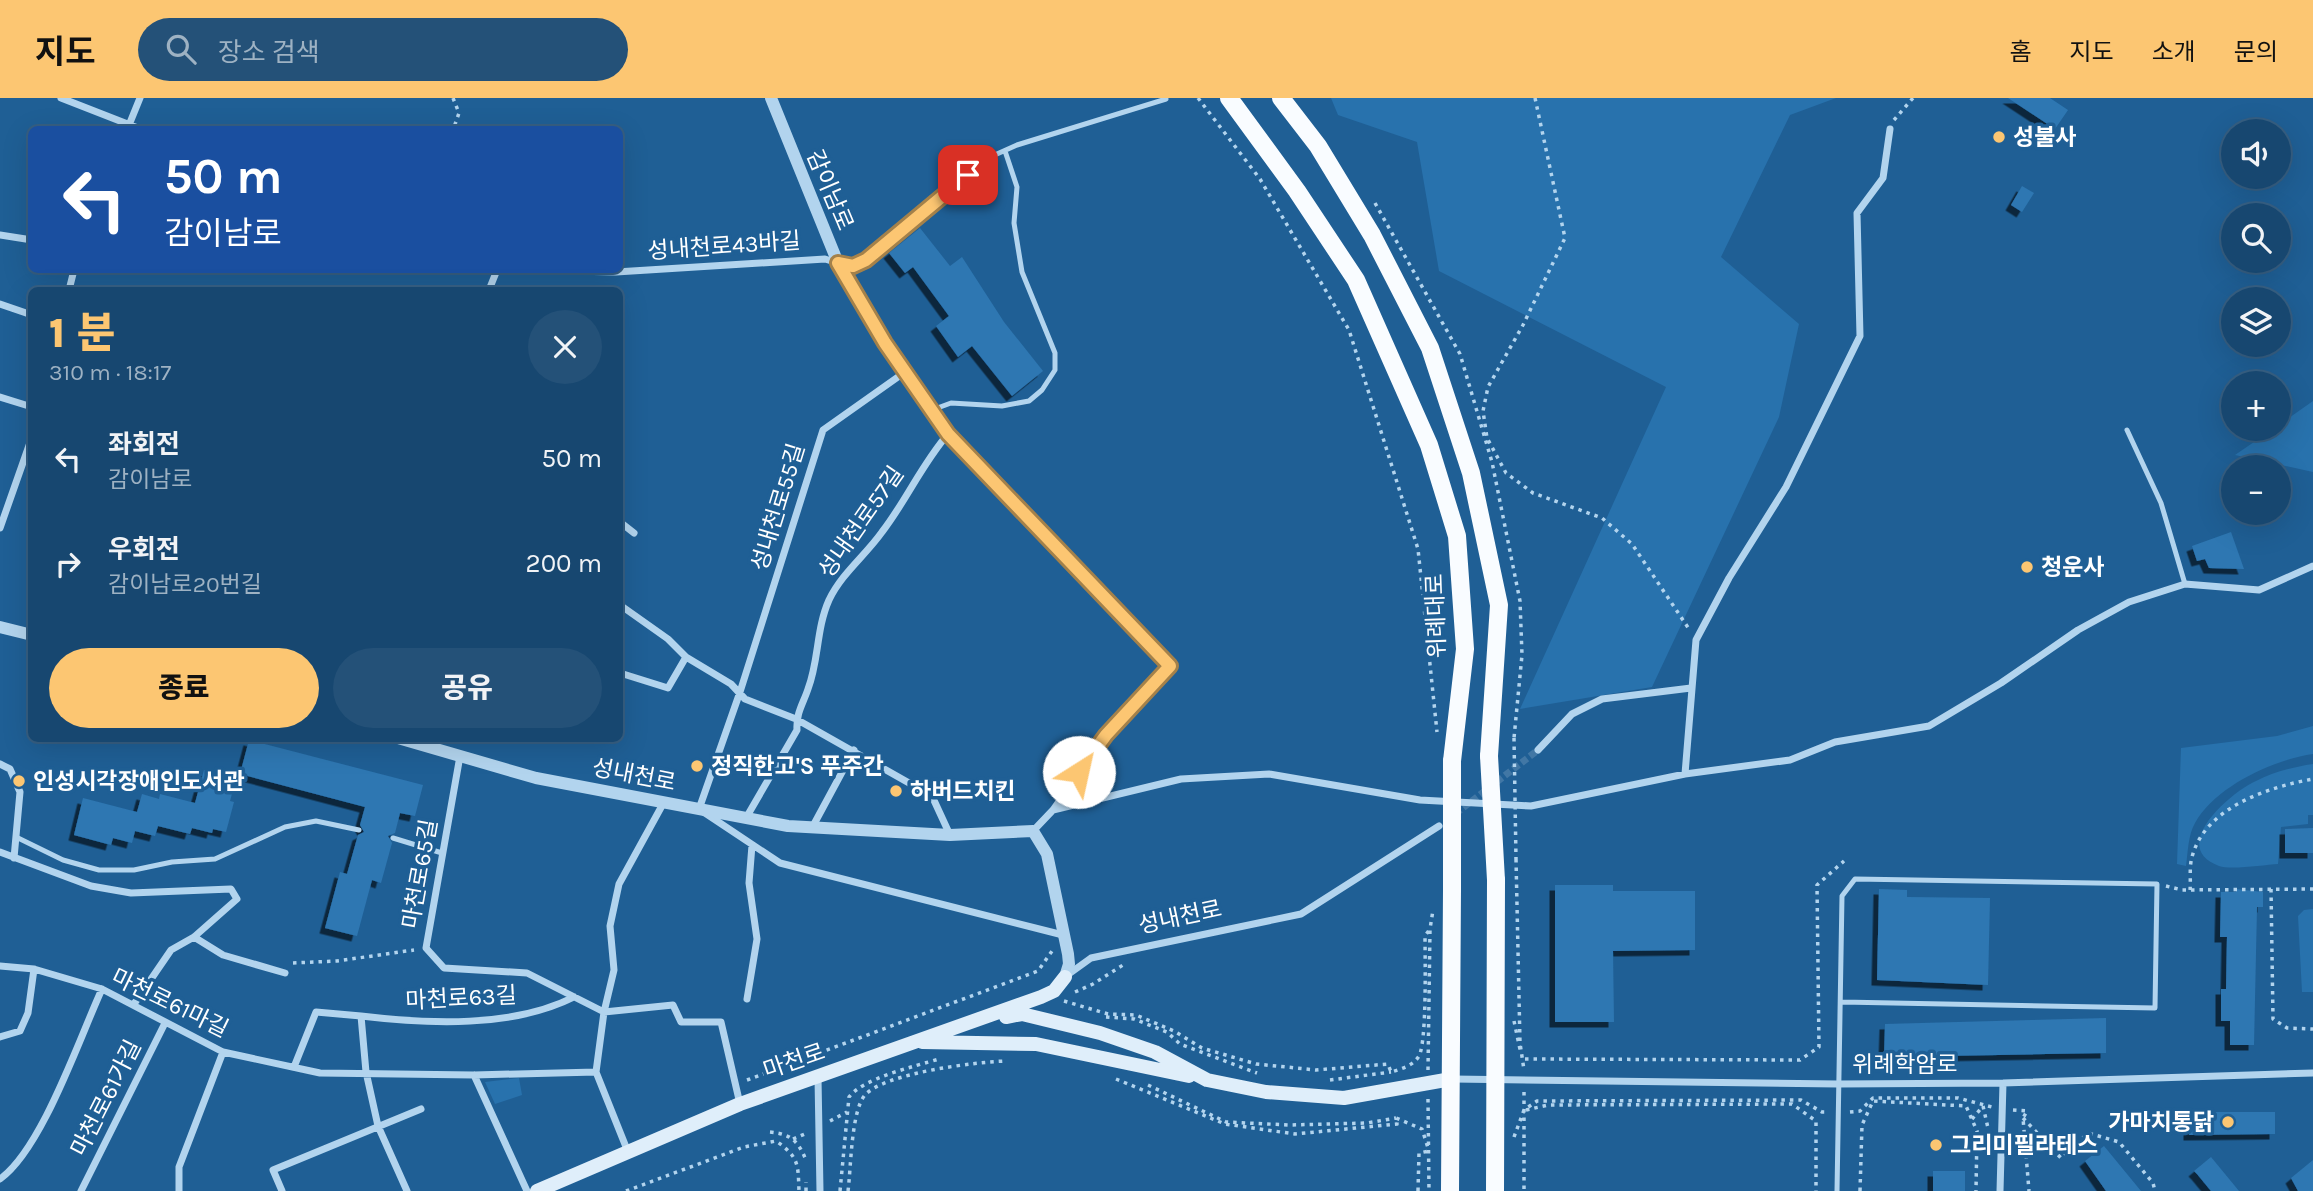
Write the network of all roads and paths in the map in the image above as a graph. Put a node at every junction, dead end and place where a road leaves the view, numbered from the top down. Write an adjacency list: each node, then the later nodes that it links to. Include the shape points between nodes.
1 (61, 98): 11 (street)
2 (140, 98): 12 (street)
3 (453, 98): 13 (path, via 459,113)
4 (771, 98): 18 (street, 감이남로)
5 (1198, 98): 43 (path, via 1260,179 1349,330 1418,549)
6 (1228, 98): 97 (main road, 위례대로, bridge, via 1356,280 1429,445 1457,537 1465,649 1452,761)
7 (1281, 98): 96 (main road, bridge, via 1318,146 1373,235 1430,348 1471,473 1499,605 1489,756 1496,880)
8 (1535, 98): 37 (path, via 1566,237 1488,387 1483,411 1487,438 1506,473 1533,493 1602,518 1632,544)
9 (1913, 98): 14 (path, via 1899,111)
10 (1166, 99): 15 (lane)
11 (126, 126)
12 (128, 126)
13 (454, 126)
14 (1890, 130): 37 (street, via 1883,178 1857,213 1860,336 1786,487)
15 (1005, 150): 18 (lane, via 988,158 866,260 853,266); 25 (lane, via 1017,187 1014,223 1022,272 1055,353 1055,370 1029,401 1002,406 951,403)
16 (0, 235): 17 (street)
17 (28, 239)
18 (838, 263): 19 (street, 성내천로43바길, via 825,259); 22 (street, 감이남로)
19 (623, 272)
20 (0, 304): 21 (street)
21 (28, 314)
22 (905, 372): 25 (street, 감이남로); 41 (street, 성내천로55길, via 823,430)
23 (0, 397): 24 (street)
24 (28, 406)
25 (932, 410): 27 (street, 감이남로)
26 (2127, 430): 33 (lane, via 2161,503)
27 (948, 434): 42 (street, 성내천로57길, via 830,599 820,626 809,689); 54 (street, 감이남로, via 1170,666 1106,735)
28 (28, 448): 30 (street)
29 (623, 524): 31 (street)
30 (0, 528)
31 (634, 533)
32 (2313, 566): 33 (street, via 2259,590)
33 (2185, 584): 50 (street, via 2129,602 2078,630 1929,726 1835,742 1790,760)
34 (623, 608): 38 (street)
35 (0, 627): 36 (street)
36 (28, 634)
37 (1696, 640): 40 (street)
38 (686, 657): 39 (street, via 668,688); 41 (street)
39 (623, 674)
40 (1691, 688): 47 (street, via 1602,699 1572,714); 50 (street)
41 (740, 692): 42 (street, via 745,699); 53 (street, 성내천로55길)
42 (796, 719): 46 (street); 55 (street, 성내천로57길, via 797,730)
43 (1437, 738)
44 (1514, 738): 95 (path, bridge)
45 (412, 742): 48 (street, 성내천로)
46 (854, 750): 56 (street); 60 (street, via 932,796)
47 (1538, 750)
48 (460, 756): 52 (street, 성내천로, via 536,778); 65 (street, 마천로65길)
49 (0, 764): 61 (street, via 10,769 20,792)
50 (1685, 774): 54 (street, via 1531,806 1420,800 1269,774 1181,779)
51 (2313, 779): 71 (path, via 2249,797 2220,818 2203,835 2192,857)
52 (664, 802): 53 (street, 성내천로); 88 (street, via 619,884 610,926 614,970)
53 (699, 809): 55 (street, 성내천로); 63 (street)
54 (1052, 810): 59 (street)
55 (746, 818): 56 (street, 성내천로)
56 (813, 826): 60 (street, 성내천로)
57 (1439, 826): 81 (street, 성내천로, via 1301,914 1090,958)
58 (359, 830): 61 (lane, via 316,821 285,827 215,859 134,870 99,870 64,860)
59 (1033, 831): 60 (street, 성내천로); 73 (street, via 1046,854)
60 (950, 835)
61 (16, 837): 66 (street)
62 (393, 838): 65 (lane)
63 (752, 845): 72 (street, via 780,863); 85 (street, via 749,883 757,939)
64 (0, 852): 66 (street)
65 (442, 853): 75 (street, 마천로65길)
66 (14, 858): 74 (street, via 91,886 131,893 231,889 237,899)
67 (1844, 861): 95 (path, via 1817,885 1819,1047 1800,1060 1525,1059)
68 (2157, 884): 71 (path); 86 (lane, via 1856,879 1842,896); 86 (lane, via 2155,1008)
69 (2271, 889): 70 (path); 71 (path); 92 (path, via 2273,1018 2287,1028)
70 (2313, 889)
71 (2190, 890)
72 (1049, 932): 73 (street); 118 (path, via 1052,950 1038,971)
73 (1063, 935): 81 (street, via 1069,964)
74 (194, 937): 80 (street, via 223,955); 87 (street, via 171,950)
75 (426, 948): 76 (path, via 337,961); 84 (street, 마천로65길, via 444,968 527,973)
76 (288, 962)
77 (1128, 962): 106 (path, via 1093,984 1060,997 1062,1001 1108,1014 1136,1015 1202,1048 1256,1064 1316,1070 1388,1064)
78 (0, 965): 79 (street, 마천로61마길)
79 (34, 969): 82 (street, 마천로61마길); 93 (street, via 29,1013 20,1031)
80 (285, 973)
81 (1065, 977): 83 (main road, 마천로)
82 (102, 989): 87 (street, 마천로61마길); 137 (street, via 32,1144 13,1170)
83 (1050, 993): 91 (main road, 마천로); 107 (path, via 1059,1005 1105,1017 1134,1018 1167,1032 1180,1044)
84 (574, 997): 88 (street, 마천로65길); 89 (street, 마천로63길, via 534,1014 420,1023)
85 (747, 999)
86 (1842, 1002): 119 (lane)
87 (134, 1004): 90 (street, 마천로61마길)
88 (604, 1012): 105 (street); 118 (street, via 673,1005 681,1022 721,1022)
89 (361, 1016): 103 (street, 마천로63길, via 316,1012); 104 (street)
90 (166, 1023): 100 (street, 마천로61마길); 138 (street, 마천로61가길)
91 (957, 1028): 94 (main road, 마천로); 115 (main road, via 1022,1014 1154,1052)
92 (2313, 1029)
93 (0, 1037)
94 (917, 1042): 111 (main road, 마천로); 115 (main road, via 1036,1044)
95 (1519, 1043): 96 (path)
96 (1497, 1045): 114 (main road)
97 (1452, 1048): 98 (path); 113 (main road, 위례대로)
98 (1428, 1049): 99 (path); 99 (path, via 1430,929)
99 (1420, 1050): 106 (path, via 1409,1066)
100 (223, 1052): 103 (street, 마천로61마길); 139 (street, via 179,1167)
101 (950, 1058): 148 (path, via 879,1078 853,1091)
102 (1016, 1060): 149 (path, via 964,1063 884,1083 864,1096 857,1115)
103 (294, 1067): 104 (street, 마천로61마길, via 320,1073)
104 (366, 1072): 109 (street, 마천로61마길); 129 (street)
105 (596, 1072): 109 (street, 마천로61마길); 136 (street)
106 (1391, 1072): 112 (path)
107 (1258, 1073)
108 (2313, 1073): 117 (street, 위례학암로)
109 (474, 1076): 142 (street)
110 (1106, 1076): 126 (path, via 1225,1124 1295,1134 1397,1124)
111 (818, 1077): 120 (main road, 마천로); 147 (street)
112 (1318, 1079)
113 (1451, 1079): 114 (street, 위례학암로); 115 (main road, via 1345,1098 1266,1092); 132 (main road, 위례대로)
114 (1497, 1079): 119 (street, 위례학암로); 133 (main road)
115 (1207, 1080)
116 (1145, 1083): 126 (path, via 1226,1122 1367,1124)
117 (2003, 1083): 119 (street, 위례학암로); 159 (street)
118 (735, 1084): 120 (street)
119 (1838, 1084): 156 (lane)
120 (740, 1104): 136 (main road, 마천로)
121 (421, 1109): 129 (street)
122 (1524, 1110): 125 (path, via 1537,1101 1575,1099 1777,1099 1801,1100); 133 (path); 134 (path); 155 (path, via 1548,1105 1792,1104 1816,1121)
123 (1860, 1111): 128 (path, via 1872,1098 1958,1098 1983,1106)
124 (2027, 1111): 127 (path)
125 (1822, 1112)
126 (1396, 1118): 131 (path, via 1422,1129)
127 (2023, 1118): 160 (path); 161 (path, via 2061,1158 2088,1133 2119,1142)
128 (1972, 1119): 157 (path, via 1966,1106 1872,1101 1862,1125); 158 (path, via 1977,1130)
129 (378, 1126): 140 (street, via 273,1170); 141 (street)
130 (770, 1132): 146 (path, via 786,1133 800,1144 806,1160)
131 (1427, 1136): 132 (path); 135 (path)
132 (1451, 1138): 152 (main road, 위례대로)
133 (1505, 1141): 134 (path); 153 (main road)
134 (1522, 1142): 154 (path)
135 (1429, 1151): 150 (path, via 1419,1153); 151 (path)
136 (628, 1153): 143 (main road, 마천로)
137 (0, 1179)
138 (81, 1191)
139 (179, 1191)
140 (282, 1191)
141 (407, 1191)
142 (527, 1191)
143 (537, 1191)
144 (626, 1191): 145 (path, via 744,1147 776,1140 792,1151)
145 (799, 1191)
146 (806, 1191)
147 (820, 1191)
148 (840, 1191)
149 (848, 1191)
150 (1418, 1191)
151 (1429, 1191)
152 (1450, 1191)
153 (1496, 1191)
154 (1524, 1191)
155 (1816, 1191)
156 (1837, 1191)
157 (1860, 1191)
158 (1976, 1191)
159 (2000, 1191)
160 (2029, 1191)
161 (2155, 1191)

